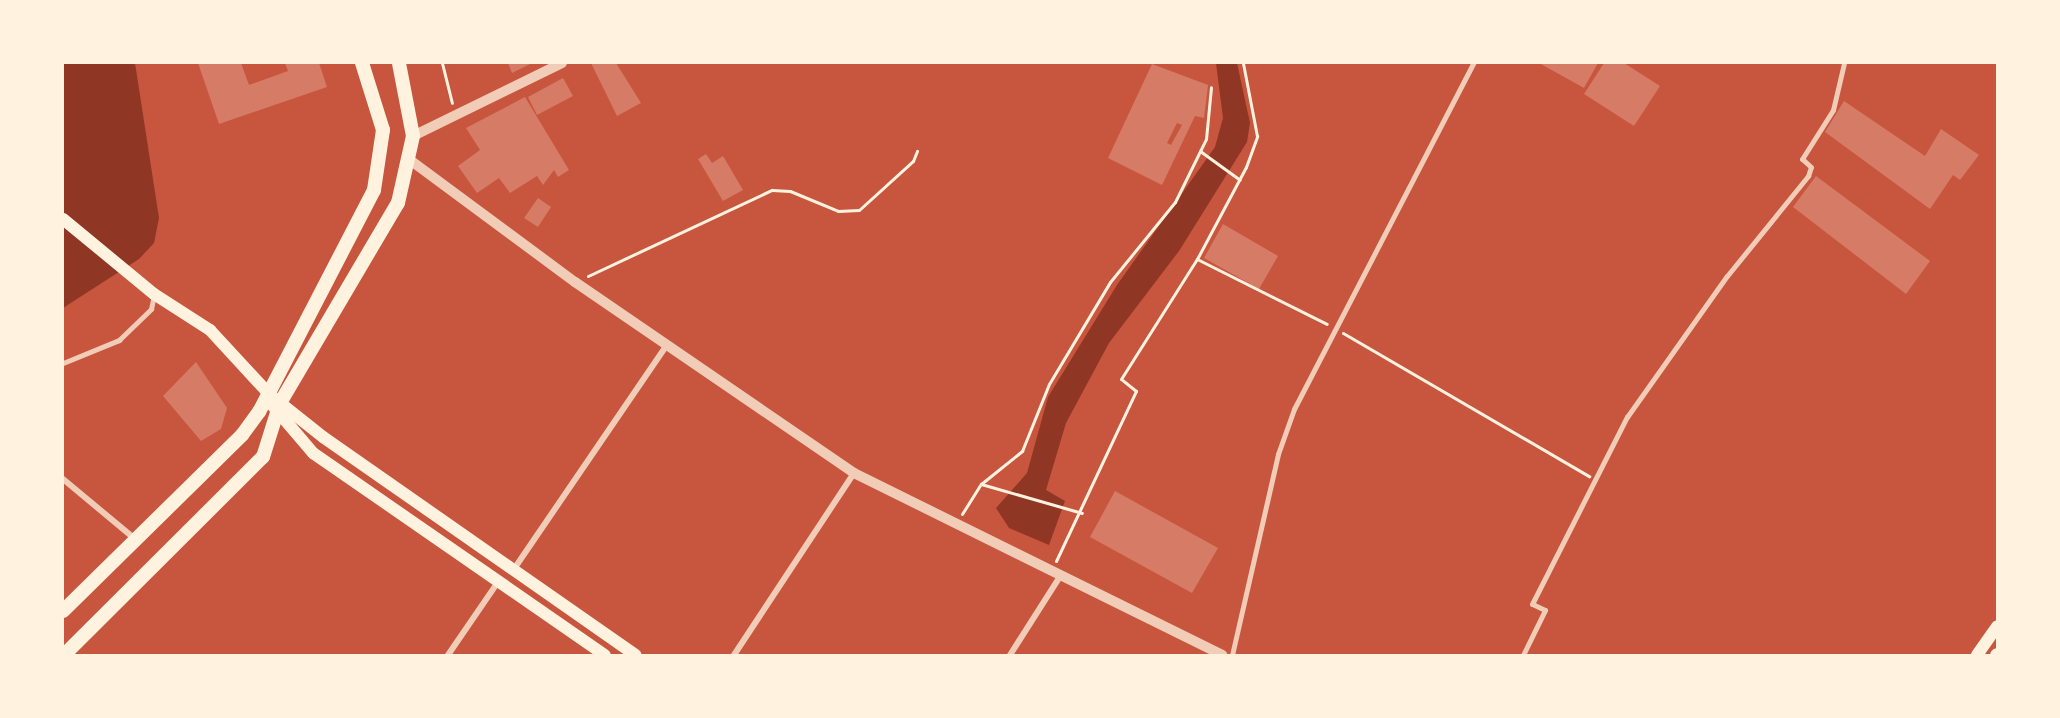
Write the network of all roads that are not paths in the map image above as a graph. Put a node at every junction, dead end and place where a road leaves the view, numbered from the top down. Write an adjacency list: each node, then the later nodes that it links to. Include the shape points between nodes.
1 (362, 63): 12 (main road, via 383,129 374,190)
2 (399, 63): 6 (main road)
3 (562, 63): 6 (street, via 456,119)
4 (1473, 63): 29 (street, via 1333,327 1278,454)
5 (1844, 63): 30 (street, via 1833,110 1802,159 1811,167 1808,176 1647,388 1594,479 1532,604 1545,610)
6 (412, 136): 7 (main road)
7 (410, 160): 10 (street); 13 (main road, via 388,227)
8 (63, 219): 9 (main road)
9 (154, 294): 11 (street, via 151,309 119,340); 12 (main road, via 210,330)
10 (666, 346): 14 (street); 17 (street)
11 (63, 363)
12 (269, 394): 13 (main road); 16 (main road, via 242,435)
13 (278, 408): 17 (main road); 19 (main road, via 313,453); 22 (main road, via 262,457)
14 (854, 473): 18 (street); 26 (street)
15 (63, 479): 16 (street)
16 (135, 539): 20 (main road)
17 (513, 570): 25 (main road)
18 (1056, 573): 27 (street); 28 (street)
19 (498, 582): 23 (street); 24 (main road)
20 (63, 611)
21 (1997, 626): 31 (main road)
22 (64, 655)
23 (448, 655)
24 (605, 655)
25 (636, 655)
26 (734, 655)
27 (1010, 655)
28 (1222, 655)
29 (1232, 655)
30 (1523, 655)
31 (1977, 655)

